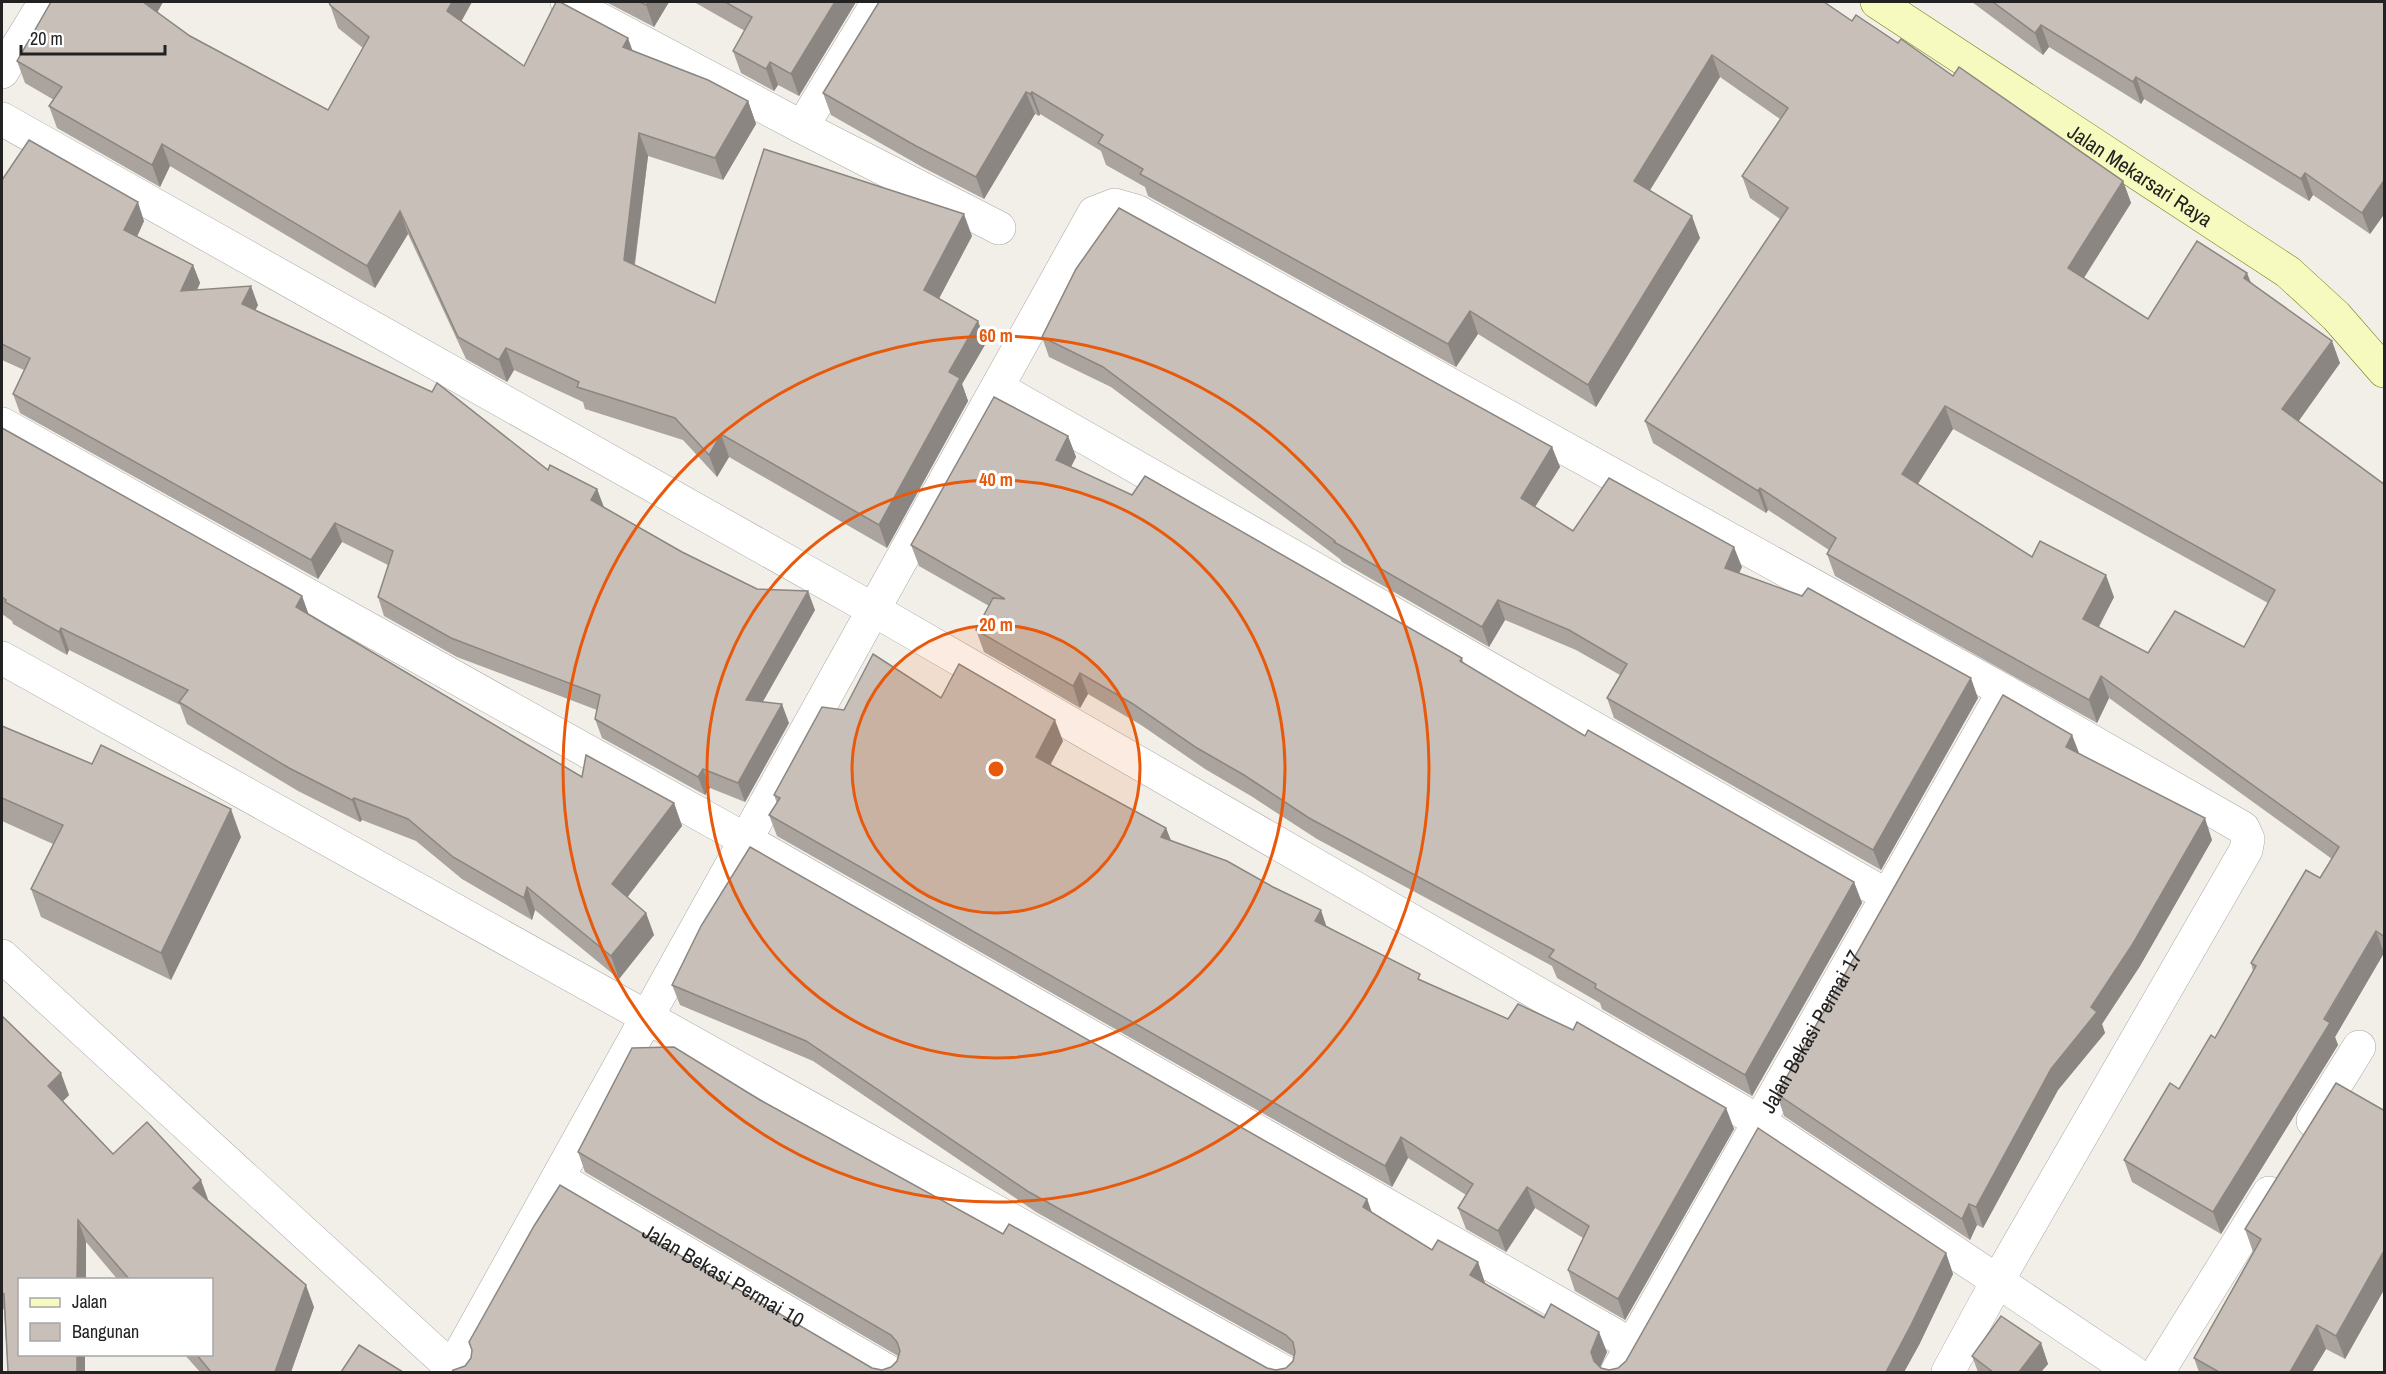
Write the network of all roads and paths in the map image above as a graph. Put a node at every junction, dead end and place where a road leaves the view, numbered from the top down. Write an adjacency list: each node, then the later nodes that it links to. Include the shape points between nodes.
1 (45, 2): 5 (street)
2 (567, 2): 7 (street)
3 (878, 2): 7 (street)
4 (1877, 2): 9 (street, Jalan Mekarsari Raya, via 2288,272 2336,316)
5 (2, 72)
6 (2, 119): 12 (street)
7 (802, 127): 8 (street)
8 (999, 228)
9 (2385, 371)
10 (998, 388): 12 (street); 14 (street, via 1094,213 1114,205 1136,211); 16 (street)
11 (2, 424): 15 (street)
12 (874, 610): 15 (street); 20 (street)
13 (2, 658): 18 (street)
14 (2004, 691): 16 (street, Jalan Bekasi Permai 17); 22 (street, via 2243,828 2248,839 2246,850)
15 (746, 840): 18 (street); 23 (street)
16 (1888, 896): 20 (street, Jalan Bekasi Permai 17)
17 (2, 956): 24 (street)
18 (648, 1018): 21 (street); 26 (street)
19 (2359, 1047): 29 (street)
20 (1760, 1122): 22 (street); 23 (street, Jalan Bekasi Permai 17)
21 (558, 1178): 24 (street); 25 (street, Jalan Bekasi Permai 10)
22 (1998, 1280): 27 (street); 28 (street)
23 (1625, 1359)
24 (457, 1370)
25 (889, 1372)
26 (1284, 1372)
27 (1948, 1372)
28 (2133, 1372)
29 (2158, 1372)

